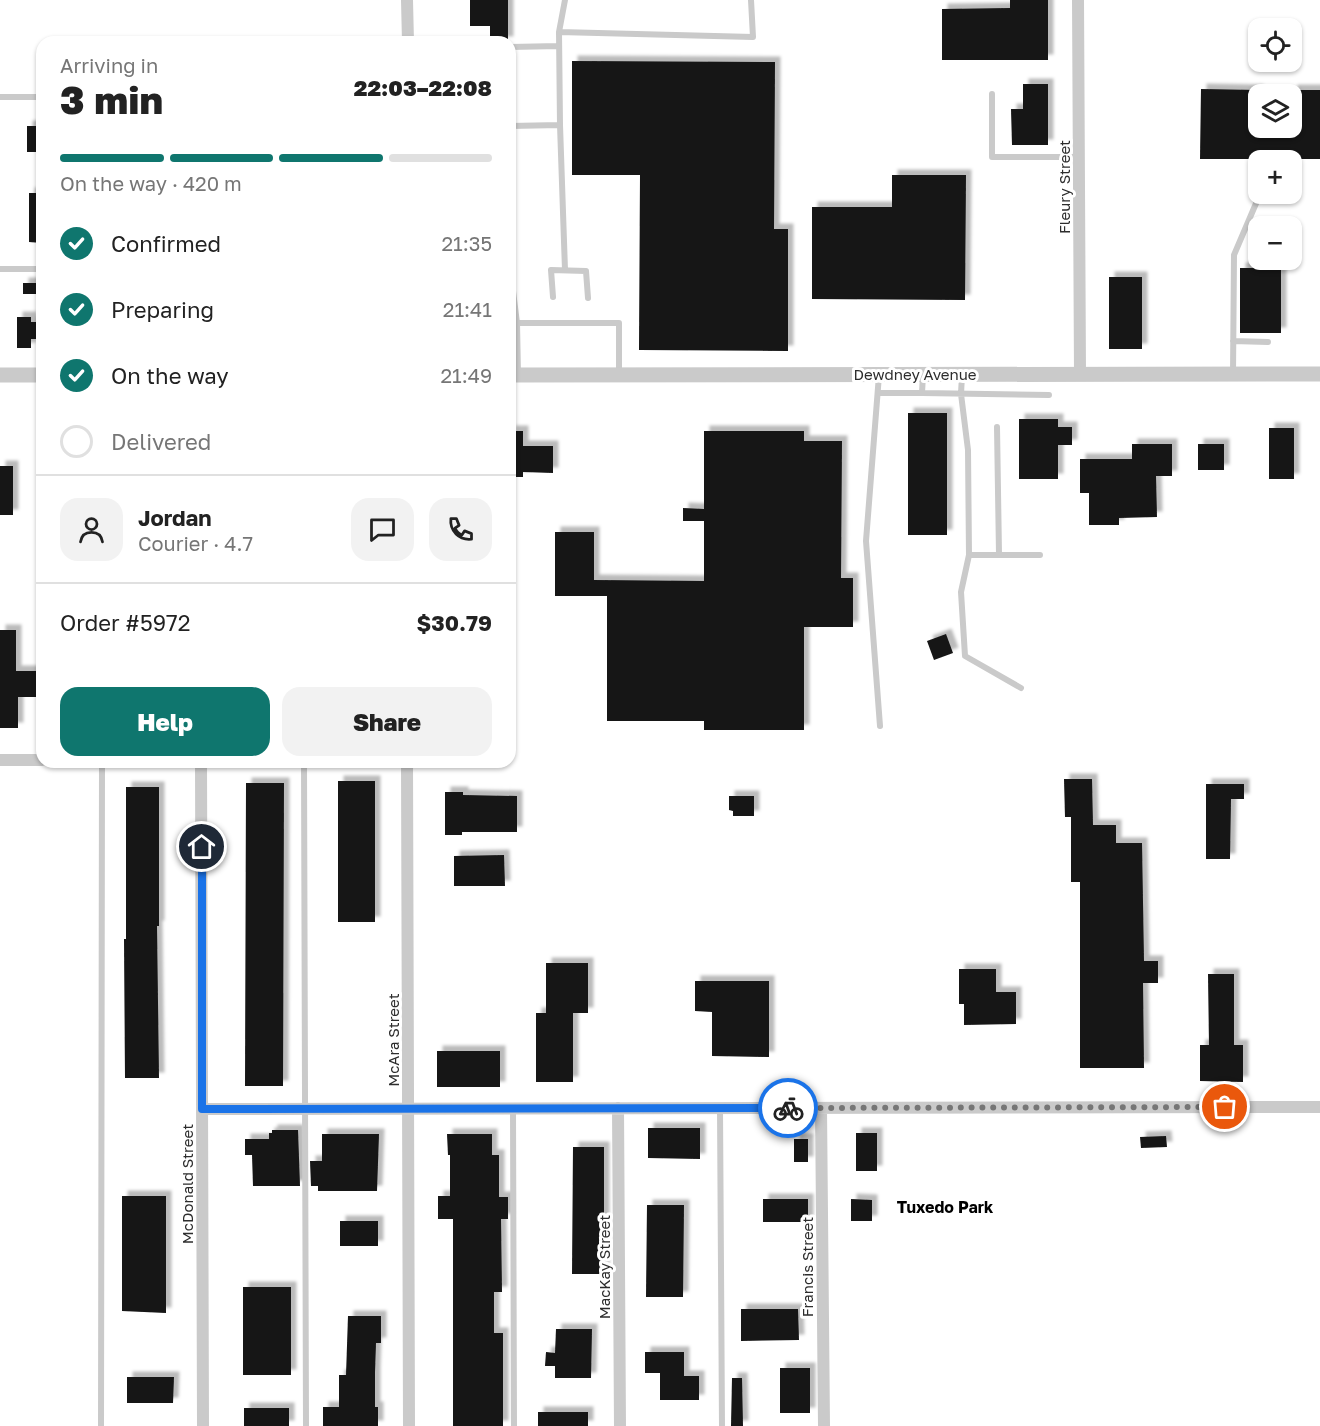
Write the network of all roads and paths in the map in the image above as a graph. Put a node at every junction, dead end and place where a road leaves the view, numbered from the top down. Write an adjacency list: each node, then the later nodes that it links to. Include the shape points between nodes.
1 (407, 0): 6 (street)
2 (565, 0): 5 (lane)
3 (751, 0): 5 (lane, via 753,37)
4 (1078, 0): 14 (street, Fleury Street)
5 (559, 32): 7 (lane)
6 (408, 36)
7 (559, 46): 8 (lane); 12 (lane)
8 (516, 47)
9 (992, 94): 14 (lane, via 992,157)
10 (0, 97): 11 (lane)
11 (36, 97)
12 (560, 125): 13 (lane); 18 (lane)
13 (516, 126)
14 (1079, 157): 30 (street, Fleury Street)
15 (1256, 204): 24 (lane, via 1234,255)
16 (0, 269): 17 (lane)
17 (36, 269)
18 (565, 270): 19 (lane, via 551,270); 20 (lane, via 586,271)
19 (553, 297)
20 (588, 298)
21 (516, 315): 22 (lane)
22 (517, 323): 23 (lane); 26 (lane, via 619,323)
23 (516, 340)
24 (1233, 341): 25 (lane); 31 (lane)
25 (1268, 342)
26 (619, 374): 27 (street, Dewdney Avenue); 35 (street, Dewdney Avenue)
27 (879, 374): 28 (street, Dewdney Avenue); 36 (lane)
28 (923, 374): 29 (street, Dewdney Avenue); 37 (lane)
29 (962, 374): 30 (street, Dewdney Avenue); 38 (lane)
30 (1080, 374): 31 (street, Dewdney Avenue)
31 (1233, 374): 32 (street, Dewdney Avenue)
32 (1320, 374)
33 (0, 375): 34 (street)
34 (36, 375)
35 (516, 375)
36 (878, 393): 37 (lane); 45 (lane, via 866,542)
37 (922, 393): 38 (lane)
38 (961, 394): 39 (lane); 42 (lane, via 968,450)
39 (1050, 395)
40 (997, 427): 41 (lane)
41 (999, 554): 42 (lane); 43 (lane)
42 (969, 555): 44 (lane, via 961,592 965,656)
43 (1040, 555)
44 (1021, 688)
45 (880, 726)
46 (0, 760): 47 (street)
47 (36, 760)
48 (102, 768): 60 (lane)
49 (201, 768): 57 (street, McDonald Street)
50 (304, 768): 59 (lane)
51 (407, 768): 58 (street, McAra Street)
52 (1320, 1107): 56 (street)
53 (513, 1108): 54 (street); 58 (street); 64 (lane)
54 (618, 1108): 55 (street); 65 (street, MacKay Street)
55 (720, 1108): 56 (street); 66 (lane)
56 (821, 1108): 67 (street, Francis Street)
57 (202, 1109): 59 (street); 61 (street, McDonald Street)
58 (408, 1109): 59 (street); 63 (street, McAra Street)
59 (304, 1110): 62 (lane)
60 (101, 1426)
61 (202, 1426)
62 (306, 1426)
63 (409, 1426)
64 (514, 1426)
65 (620, 1426)
66 (722, 1426)
67 (824, 1426)

